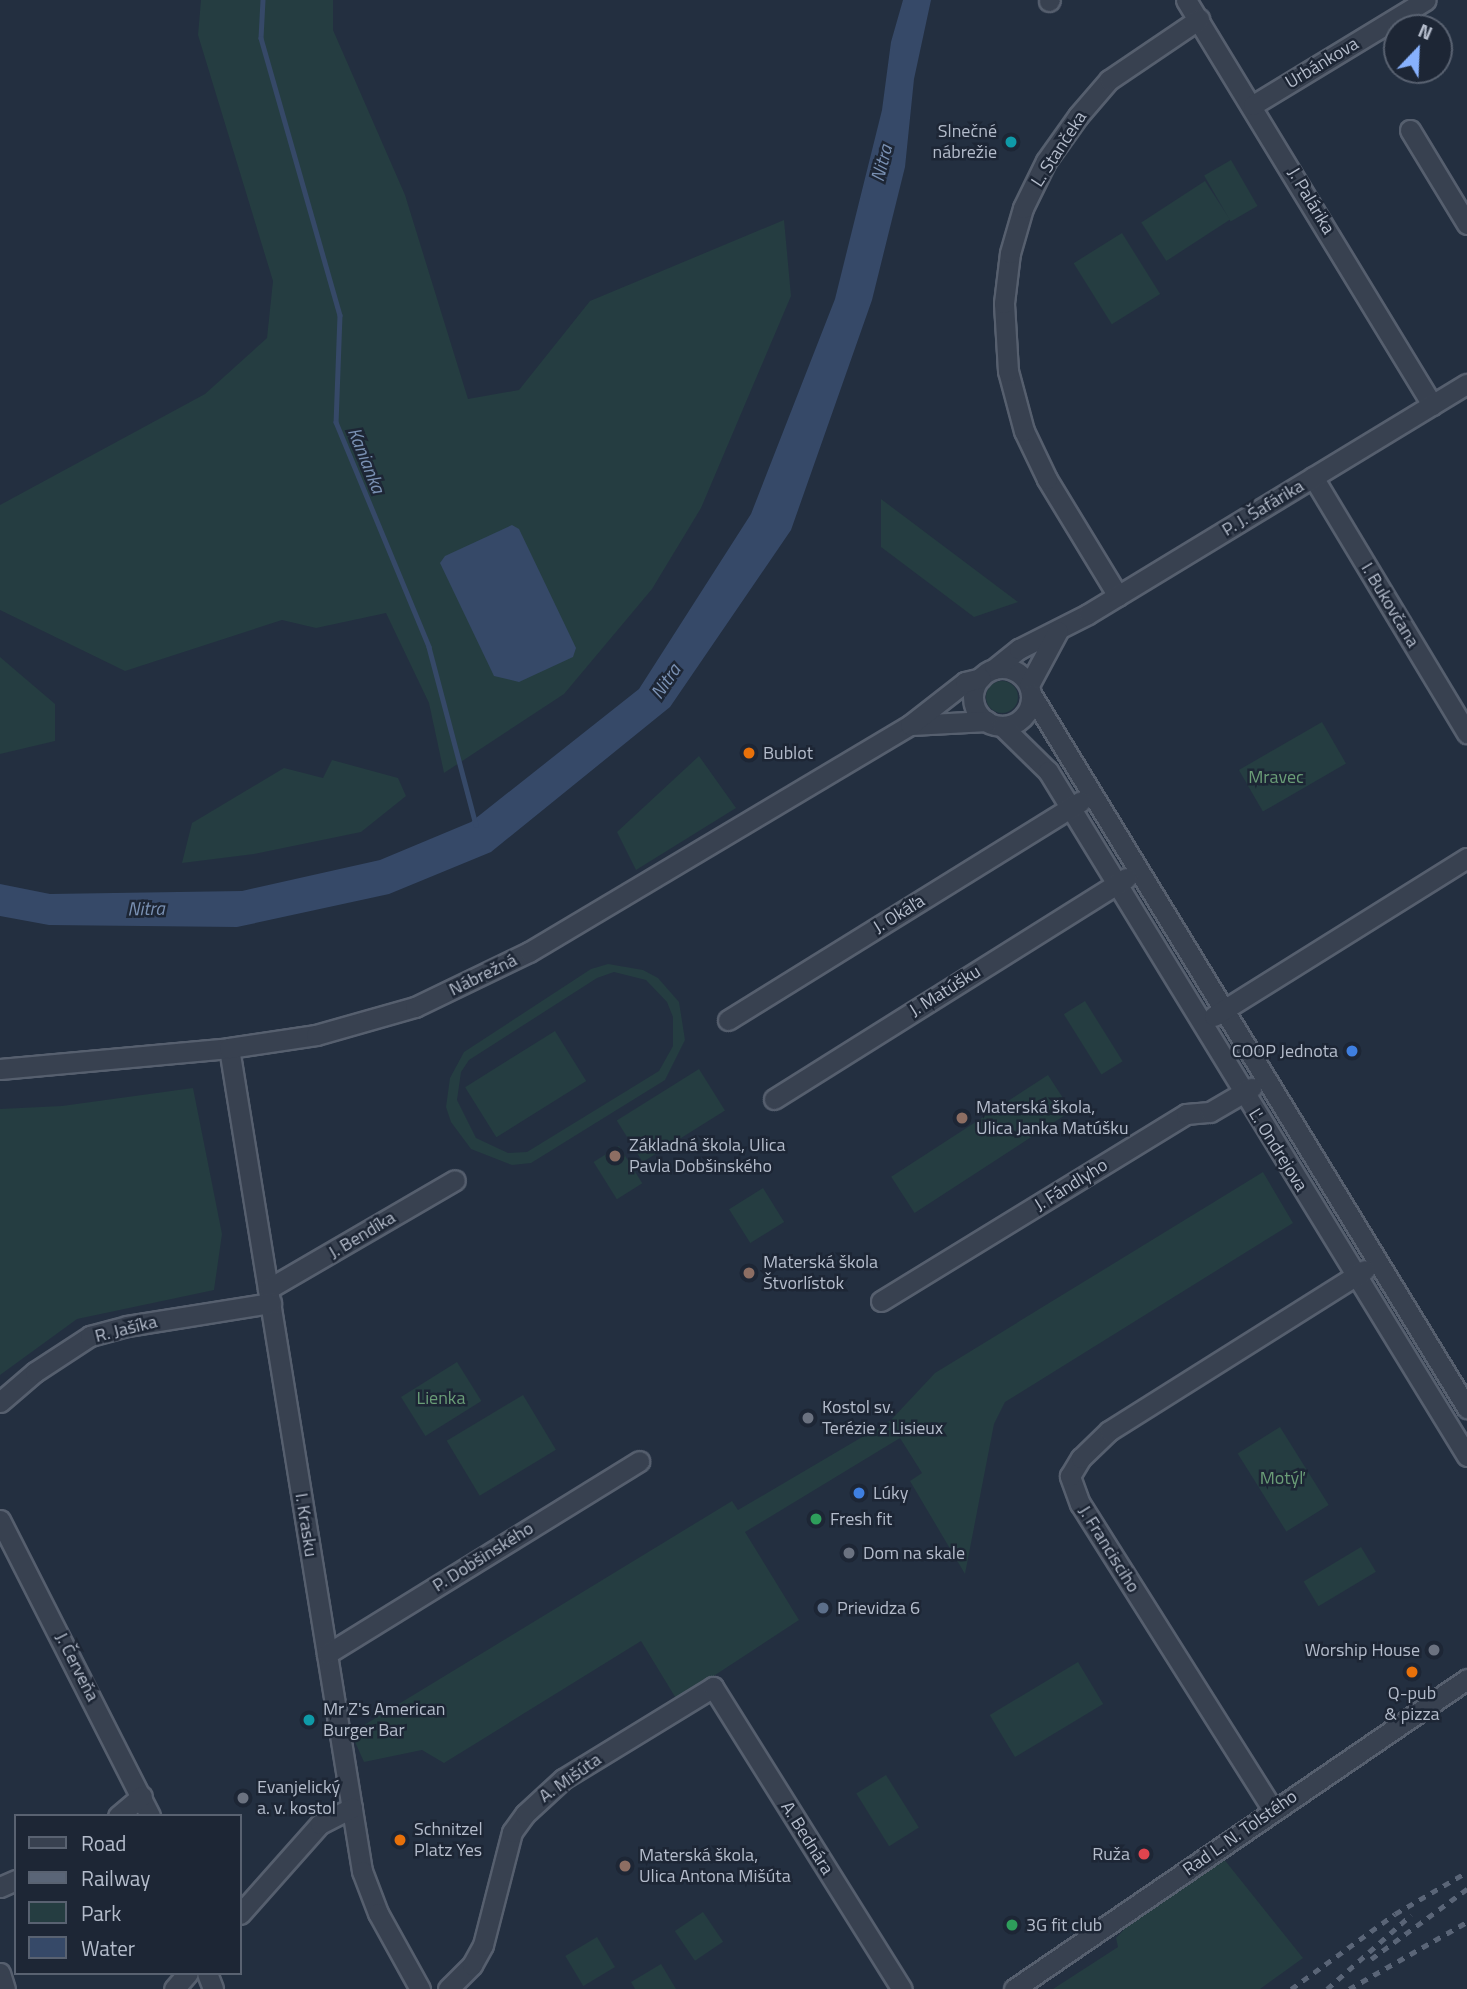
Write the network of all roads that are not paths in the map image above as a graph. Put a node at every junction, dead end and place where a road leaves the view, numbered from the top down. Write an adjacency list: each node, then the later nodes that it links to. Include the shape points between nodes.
1 (1186, 0): 3 (street, J. Palárika)
2 (1426, 0): 4 (street, Urbánkova)
3 (1199, 19): 4 (street, J. Palárika); 10 (street, L. Stančeka, via 1109,80 1078,117 1046,162 1023,208 1010,253 1004,303 1008,371 1024,431 1047,479)
4 (1254, 105): 8 (street, J. Palárika)
5 (1410, 130): 6 (street)
6 (1467, 223)
7 (1467, 384): 8 (street, P. J. Šafárika)
8 (1432, 405): 9 (street, P. J. Šafárika)
9 (1313, 477): 10 (street, P. J. Šafárika); 16 (street, I. Bukovčana)
10 (1118, 596): 11 (street, P. J. Šafárika)
11 (1058, 631): 12 (street, P. J. Šafárika, via 1019,649); 13 (street)
12 (988, 674): 13 (street, via 1011,670); 14 (street, via 974,701); 15 (street, Nábrežná, via 965,682)
13 (1030, 689): 14 (street, via 1024,716); 17 (street, Ľ. Ondrejova)
14 (994, 724): 15 (street, Nábrežná); 18 (street, Ľ. Ondrejova, via 1048,771)
15 (910, 725): 25 (street, Nábrežná, via 530,952 427,1002 316,1035)
16 (1467, 733)
17 (1090, 795): 18 (street); 20 (street, Ľ. Ondrejova)
18 (1070, 808): 21 (street, Ľ. Ondrejova); 23 (street, J. Okáľa)
19 (1467, 858): 22 (street)
20 (1137, 872): 21 (street); 22 (street, Ľ. Ondrejova)
21 (1116, 884): 24 (street, Ľ. Ondrejova); 29 (street, J. Matúšku)
22 (1223, 1010): 24 (street); 27 (street, Ľ. Ondrejova)
23 (728, 1020)
24 (1201, 1024): 28 (street, Ľ. Ondrejova)
25 (229, 1048): 26 (street, Nábrežná); 33 (street, I. Krasku)
26 (0, 1069)
27 (1265, 1080): 28 (street, J. Fándlyho); 31 (street, Ľ. Ondrejova)
28 (1243, 1093): 32 (street, Ľ. Ondrejova); 34 (street, J. Fándlyho, via 1210,1112 1186,1114)
29 (774, 1099)
30 (455, 1180): 33 (street, J. Bendíka)
31 (1377, 1262): 32 (street); 36 (street, Ľ. Ondrejova)
32 (1356, 1276): 37 (street, Ľ. Ondrejova); 45 (street, J. Francisciho, via 1109,1431 1070,1476 1080,1504)
33 (270, 1296): 35 (street, R. Jašíka, via 90,1336 35,1371); 40 (street, I. Krasku)
34 (881, 1301)
35 (0, 1402)
36 (1467, 1408)
37 (1467, 1456)
38 (639, 1461): 40 (street, P. Dobšinského)
39 (0, 1520): 43 (street, J. Červeňa)
40 (327, 1654): 44 (street, I. Krasku)
41 (1467, 1679): 45 (street, Rad L. N. Tolstého)
42 (713, 1687): 54 (street, A. Mišúta, via 563,1779 525,1814 512,1832 483,1945 472,1965); 55 (street, A. Bednára)
43 (142, 1796): 46 (street); 47 (street, J. Červeňa)
44 (352, 1808): 48 (street, via 320,1824); 53 (street, I. Krasku, via 362,1871 378,1913)
45 (1273, 1810): 56 (street, Rad L. N. Tolstého)
46 (120, 1814)
47 (149, 1814)
48 (242, 1912)
49 (0, 1973): 51 (street)
50 (186, 1975): 52 (street)
51 (5, 1989)
52 (174, 1989)
53 (420, 1989)
54 (448, 1989)
55 (902, 1989)
56 (1014, 1989)

